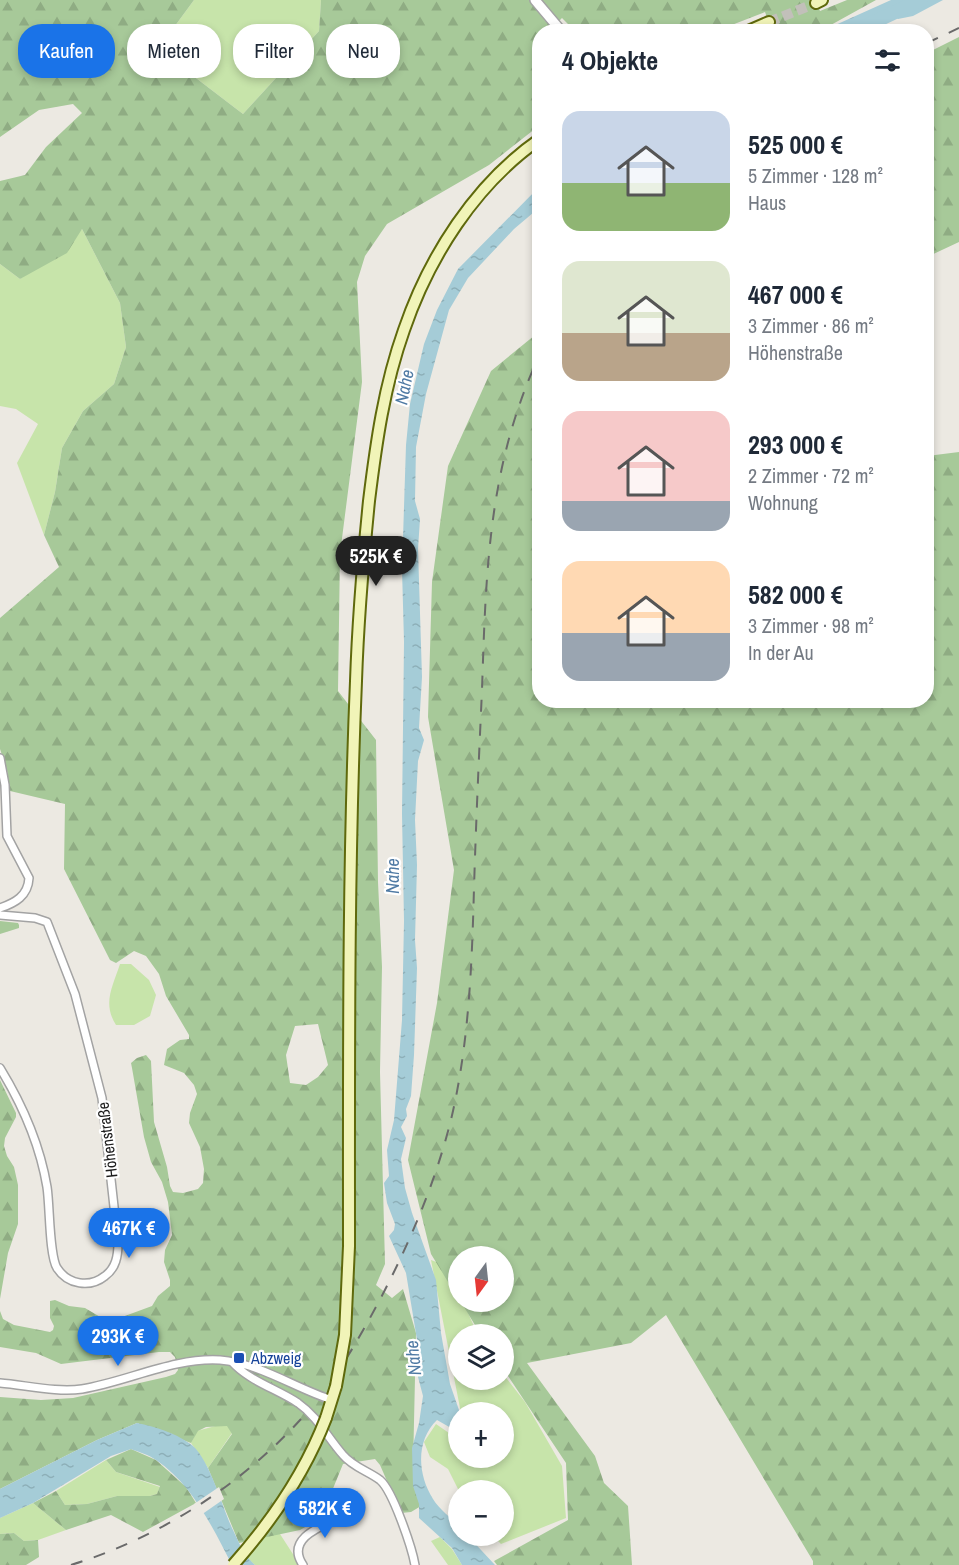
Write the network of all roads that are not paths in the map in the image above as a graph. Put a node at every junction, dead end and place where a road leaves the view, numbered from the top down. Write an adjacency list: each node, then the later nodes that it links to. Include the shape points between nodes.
1 (535, 0): 3 (street)
2 (769, 22): 4 (main road)
3 (555, 24)
4 (764, 24)
5 (532, 146): 12 (main road, bridge, via 483,193 442,247 403,332 382,410 366,527 358,633 348,1293 345,1335)
6 (0, 758): 7 (street, via 7,836 27,871 28,884 22,897)
7 (0, 908)
8 (0, 915): 9 (street, Höhenstraße, via 47,922 75,994 98,1079 118,1252 112,1270 98,1281 75,1282 57,1268 48,1193 38,1151)
9 (0, 1068)
10 (232, 1362): 11 (street, via 199,1361 75,1390); 12 (street); 16 (street, via 305,1408 343,1455 380,1480 403,1527)
11 (0, 1383)
12 (332, 1400): 14 (main road, bridge, via 310,1455 287,1496)
13 (345, 1515): 15 (street, via 303,1536 298,1547)
14 (233, 1565)
15 (303, 1565)
16 (415, 1565)

